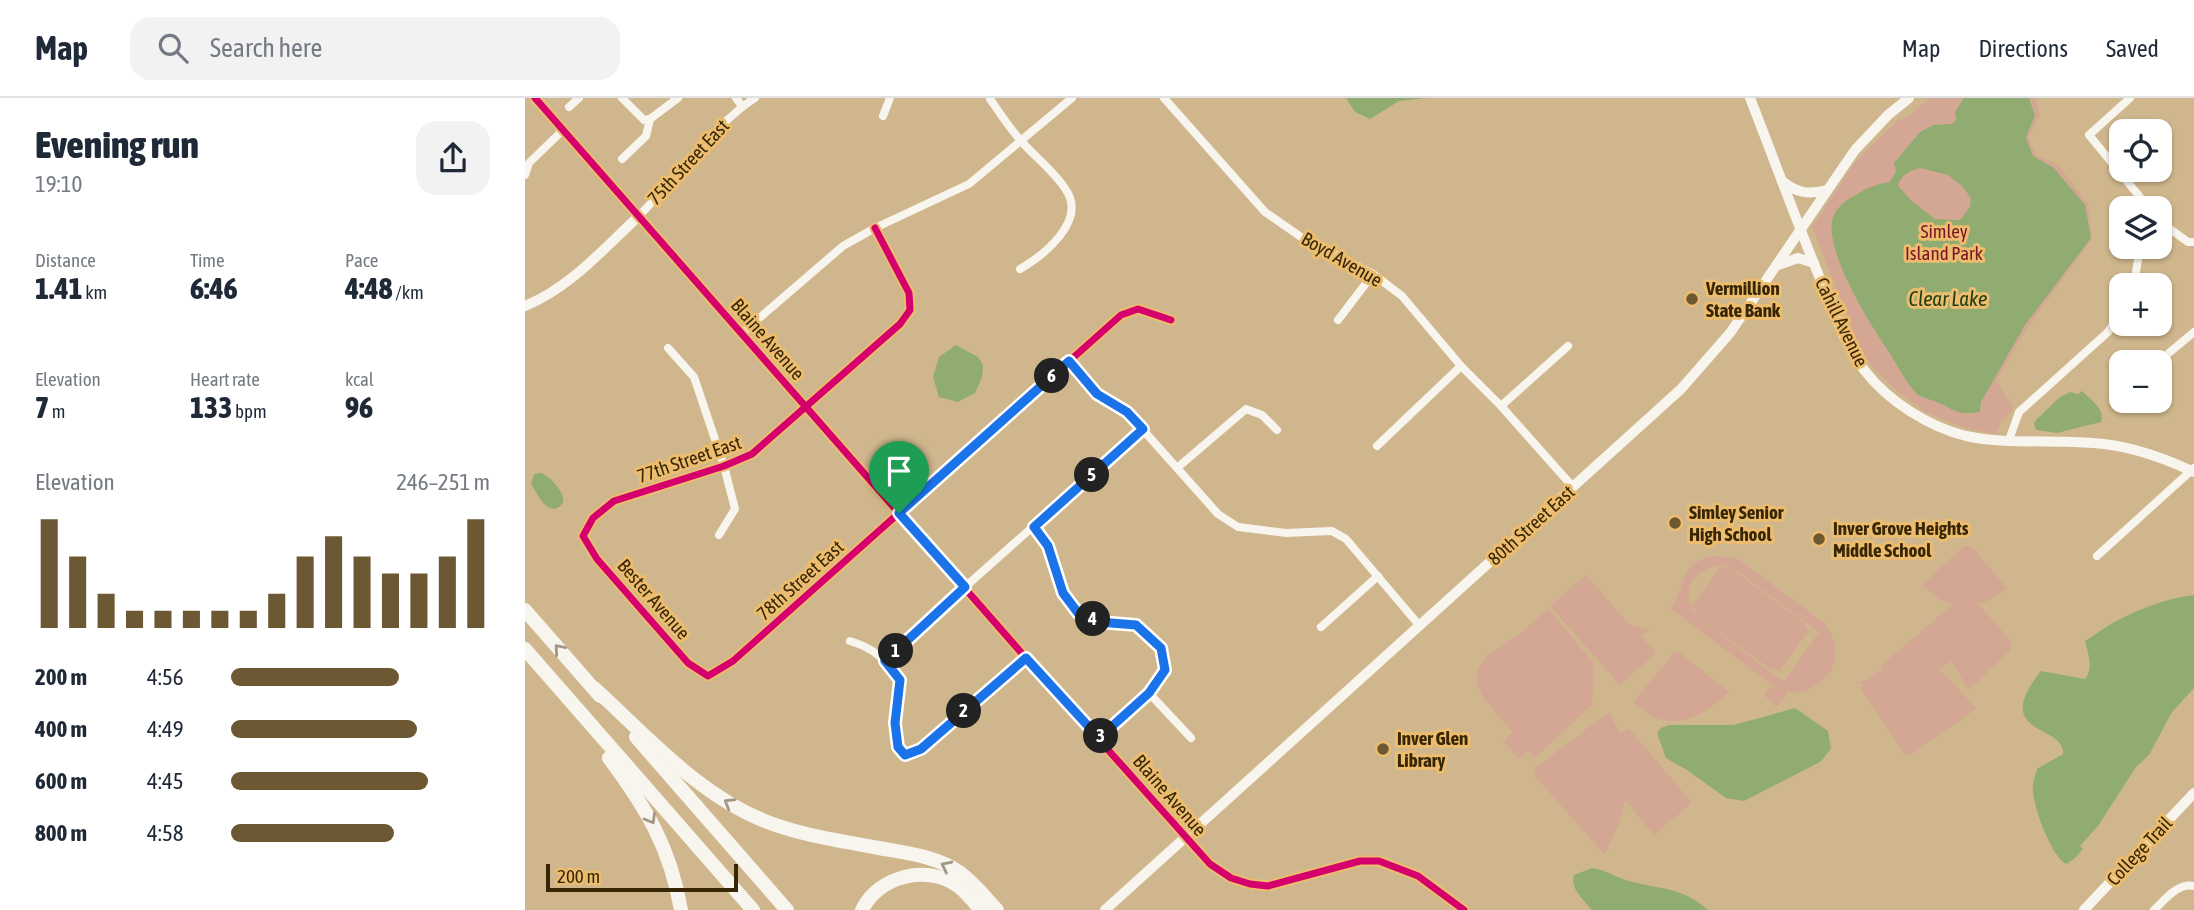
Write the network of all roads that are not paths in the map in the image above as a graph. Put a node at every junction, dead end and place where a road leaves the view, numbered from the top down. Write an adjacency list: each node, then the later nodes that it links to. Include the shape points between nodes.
1 (535, 98): 18 (street, Blaine Avenue)
2 (579, 98): 15 (street)
3 (622, 98): 17 (street, via 643,120)
4 (678, 98): 17 (street)
5 (736, 98): 14 (street)
6 (755, 98): 14 (street, 75th Street East)
7 (890, 98): 16 (street)
8 (1072, 98): 19 (street)
9 (1164, 98): 33 (street, Boyd Avenue, via 1265,212)
10 (1750, 98): 22 (street, Cahill Avenue)
11 (1909, 98): 23 (street, 80th Street East, via 1869,134)
12 (2130, 98): 24 (street, via 2089,135)
13 (989, 99): 19 (street)
14 (742, 106): 25 (street, 75th Street East)
15 (569, 107)
16 (883, 116)
17 (650, 119): 20 (street, via 646,136)
18 (563, 130): 21 (street, via 529,163); 25 (street, Blaine Avenue)
19 (1021, 141): 26 (street, via 969,184); 32 (street, via 1067,191 1072,206 1059,237)
20 (622, 159)
21 (525, 175)
22 (1782, 181): 23 (street, via 1804,193); 28 (street, Cahill Avenue)
23 (1827, 190): 28 (street, 80th Street East)
24 (2139, 196)
25 (639, 216): 34 (street, 75th Street East, via 565,284); 39 (street, Blaine Avenue)
26 (876, 228): 39 (street, via 843,246); 46 (street, 77th Street East, via 909,293 910,310)
27 (2172, 230): 29 (street)
28 (1801, 231): 30 (street, Cahill Avenue); 31 (street, 80th Street East)
29 (2194, 242)
30 (1814, 263): 31 (street, via 1798,258); 49 (street, Cahill Avenue, via 1853,354 1888,395 1919,417 1965,435)
31 (1776, 267): 54 (street, 80th Street East, via 1712,355 1681,389)
32 (1020, 269)
33 (1373, 274): 36 (street); 44 (street, Boyd Avenue, via 1402,296)
34 (525, 306)
35 (1171, 320): 43 (street, 78th Street East, via 1138,309 1121,315)
36 (1338, 320)
37 (2109, 331): 49 (street, via 2019,412)
38 (2194, 332): 42 (street)
39 (742, 333): 46 (street, Blaine Avenue)
40 (1568, 346): 45 (street)
41 (668, 348): 51 (street, via 695,377)
42 (2172, 350)
43 (1069, 361): 47 (street, via 1097,394 1127,412); 55 (street, 78th Street East)
44 (1461, 366): 45 (street, Boyd Avenue); 50 (street)
45 (1501, 406): 54 (street, Boyd Avenue)
46 (806, 407): 51 (street, 77th Street East, via 752,454); 55 (street, Blaine Avenue)
47 (1143, 429): 52 (street); 56 (street)
48 (1277, 430): 52 (street, via 1262,415 1246,409)
49 (2009, 440): 53 (street, Cahill Avenue, via 2095,443 2141,450)
50 (1377, 446)
51 (724, 466): 57 (street, via 735,509); 58 (street, 77th Street East, via 614,501 593,518)
52 (1177, 468): 60 (street, via 1218,514 1238,527 1286,533 1332,531 1346,539)
53 (2193, 470): 59 (street)
54 (1573, 487): 63 (street, 80th Street East)
55 (899, 513): 61 (street, Blaine Avenue); 69 (street, 78th Street East, via 733,661)
56 (1034, 527): 61 (street); 72 (street, via 1048,546 1063,593 1078,613 1099,622 1136,625 1161,648 1165,670)
57 (719, 535)
58 (583, 536): 69 (street, Bester Avenue, via 597,559 688,663)
59 (2097, 556)
60 (1378, 576): 63 (street); 64 (street)
61 (965, 587): 67 (street, Blaine Avenue); 68 (street)
62 (525, 610): 71 (highway, one-way to 62)
63 (1419, 625): 76 (street, 80th Street East)
64 (1321, 627)
65 (850, 641): 68 (street)
66 (525, 649): 70 (highway)
67 (1026, 658): 68 (street, via 921,749 905,755 898,747 895,723 900,680); 73 (street, Blaine Avenue)
68 (885, 661)
69 (708, 676)
70 (555, 683): 78 (highway, one-way to 78, via 658,832); 79 (highway)
71 (594, 688): 80 (highway); 83 (highway, one-way to 71, via 960,873 937,861 812,835 730,805 694,780)
72 (1149, 693): 73 (street); 74 (street)
73 (1099, 738): 76 (street, Blaine Avenue)
74 (1191, 738)
75 (2194, 793): 86 (street, College Trail)
76 (1186, 837): 84 (street, 80th Street East); 85 (street, Blaine Avenue, via 1210,864 1249,884 1268,886 1360,861 1379,861 1418,876)
77 (2194, 887): 87 (street, via 2182,886)
78 (681, 910)
79 (753, 910)
80 (787, 910)
81 (862, 910): 82 (highway, via 883,886 904,876 924,875 957,886)
82 (981, 910)
83 (997, 910)
84 (1105, 910)
85 (1464, 910)
86 (2084, 910)
87 (2154, 910)

